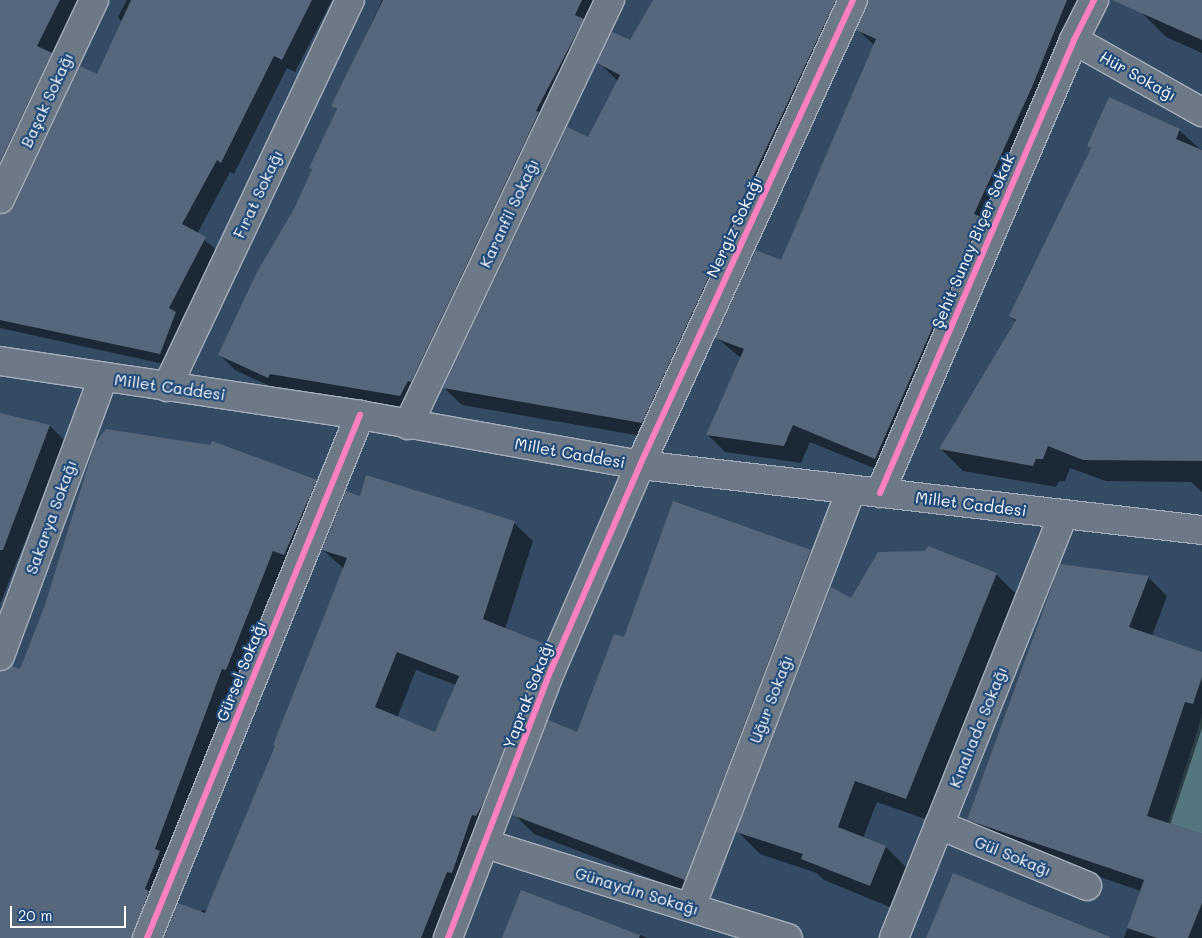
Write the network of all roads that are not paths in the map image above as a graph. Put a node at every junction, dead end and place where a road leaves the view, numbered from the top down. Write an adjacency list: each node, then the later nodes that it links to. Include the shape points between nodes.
1 (94, 0): 8 (street, Başak Sokağı)
2 (350, 0): 11 (street, Fırat Sokağı)
3 (610, 0): 13 (street, Karanfil Sokağı)
4 (853, 0): 14 (street, Nergiz Sokağı)
5 (1094, 0): 6 (street, Şehit Sunay Biçer Sokak)
6 (1074, 40): 7 (street, Hür Sokağı); 16 (street, Şehit Sunay Biçer Sokak)
7 (1202, 112)
8 (0, 199)
9 (0, 361): 10 (street, Millet Caddesi)
10 (103, 377): 11 (street, Millet Caddesi); 19 (street, Sakarya Sokağı)
11 (167, 387): 12 (street, Millet Caddesi)
12 (360, 415): 13 (street, Millet Caddesi); 24 (street, Gürsel Sokağı)
13 (408, 425): 14 (street, Millet Caddesi)
14 (640, 466): 15 (street, Millet Caddesi); 21 (street, Yaprak Sokağı, via 551,670)
15 (851, 490): 16 (street, Millet Caddesi); 23 (street, Uğur Sokağı)
16 (880, 494): 17 (street, Millet Caddesi)
17 (1063, 515): 18 (street, Millet Caddesi); 20 (street, Kınalıada Sokağı)
18 (1202, 530)
19 (0, 656)
20 (939, 825): 22 (street, Gül Sokağı); 27 (street, Kınalıada Sokağı)
21 (486, 844): 23 (street, Günaydın Sokağı); 25 (street, Yaprak Sokağı)
22 (1087, 886)
23 (691, 907): 26 (street, Günaydın Sokağı)
24 (147, 938)
25 (448, 938)
26 (788, 938)
27 (894, 938)

